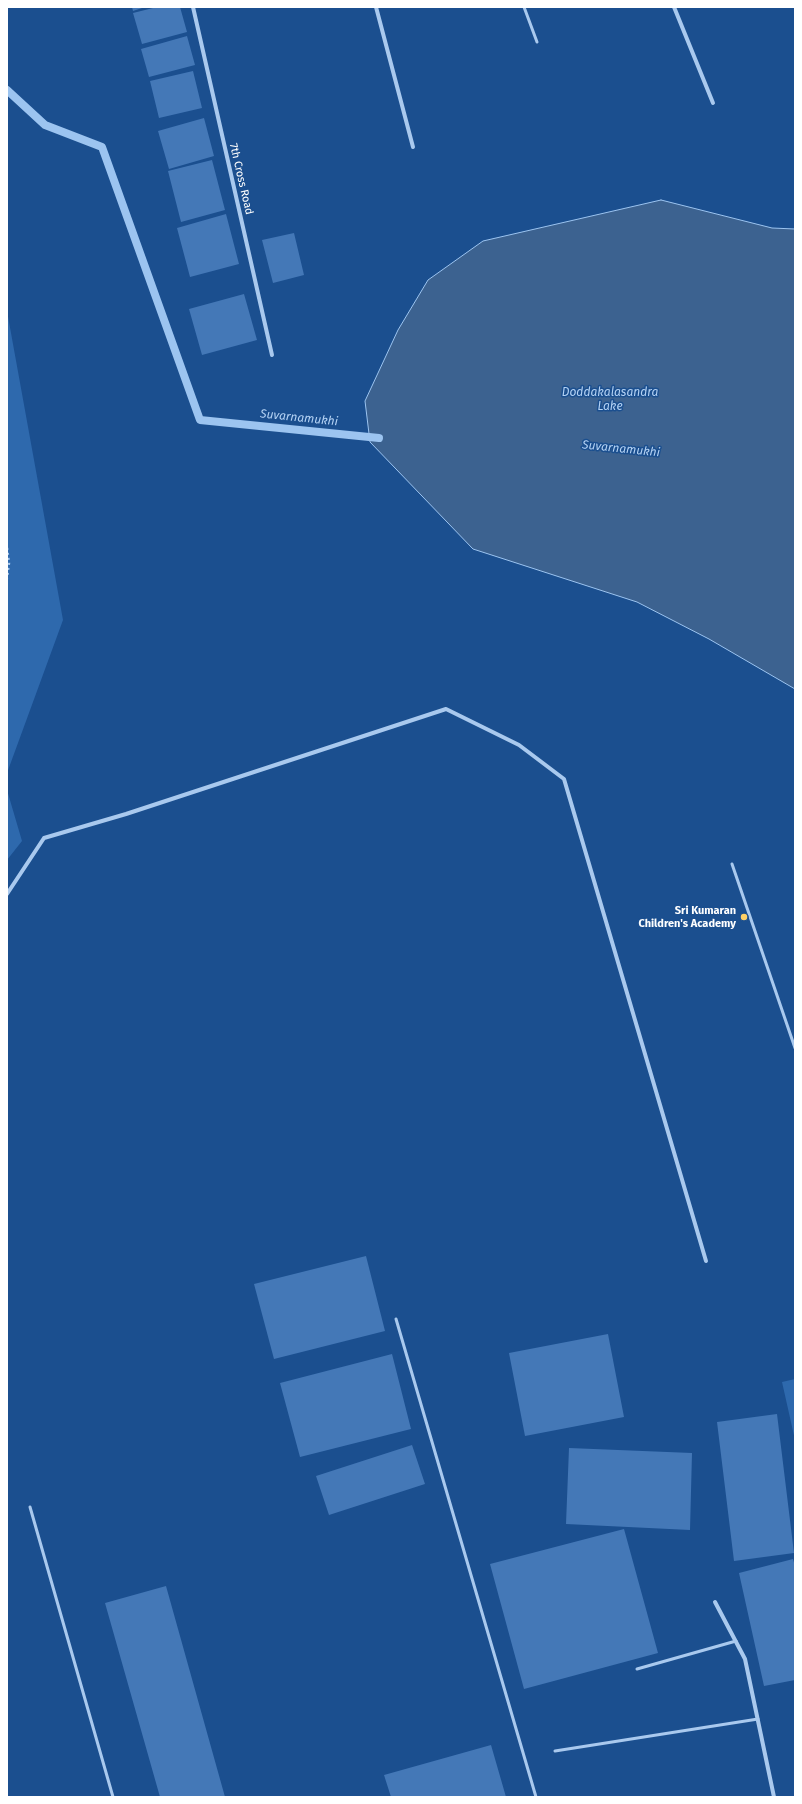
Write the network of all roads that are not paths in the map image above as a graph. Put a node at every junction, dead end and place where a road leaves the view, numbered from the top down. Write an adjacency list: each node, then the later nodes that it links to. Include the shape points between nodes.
1 (194, 7): 8 (street, 7th Cross Road)
2 (376, 7): 7 (street)
3 (524, 7): 5 (lane)
4 (674, 7): 6 (street)
5 (537, 42)
6 (713, 103)
7 (413, 147)
8 (272, 355)
9 (732, 864): 11 (lane)
10 (7, 894): 12 (street, via 44,838 126,814 446,709 519,745 564,779)
11 (795, 1048)
12 (706, 1261)
13 (396, 1318): 21 (lane)
14 (30, 1507): 20 (lane)
15 (715, 1602): 16 (street)
16 (736, 1640): 17 (lane); 18 (street, via 745,1659)
17 (637, 1669)
18 (758, 1718): 19 (lane); 22 (street)
19 (555, 1751)
20 (113, 1797)
21 (536, 1797)
22 (774, 1797)

